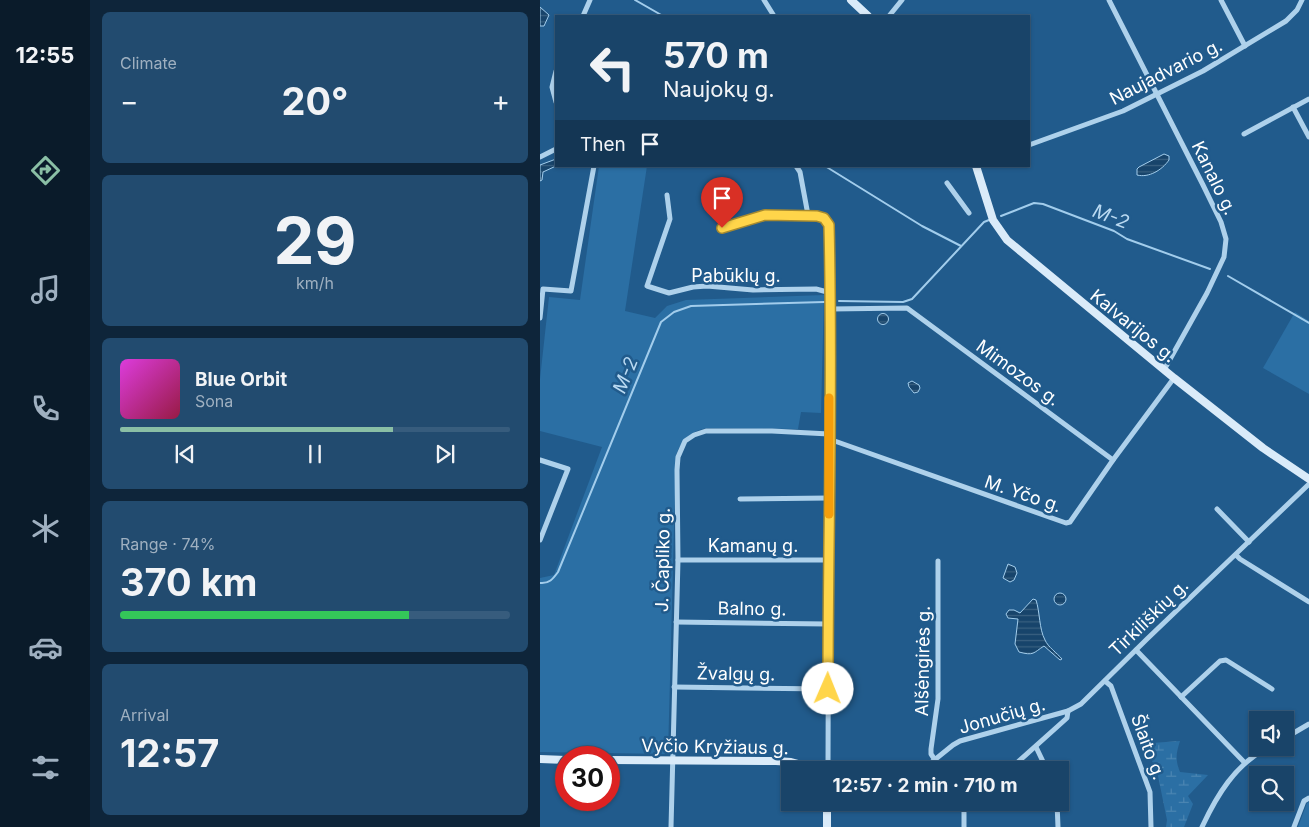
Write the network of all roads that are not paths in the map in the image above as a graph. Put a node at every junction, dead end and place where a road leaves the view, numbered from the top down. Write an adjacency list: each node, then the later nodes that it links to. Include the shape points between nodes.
1 (590, 0): 8 (street)
2 (764, 0): 9 (street)
3 (851, 0): 10 (main road)
4 (902, 0): 11 (street)
5 (1110, 0): 14 (street, Kanalo g.)
6 (1221, 0): 12 (street)
7 (1302, 0): 12 (street, Naujadvario g., via 1286,21)
8 (583, 15)
9 (773, 15)
10 (867, 15)
11 (890, 15)
12 (1245, 46): 14 (street, Naujadvario g.)
13 (555, 75): 15 (street, via 552,87)
14 (1157, 94): 20 (street, Naujadvario g., via 1103,119); 36 (street, Kanalo g., via 1221,222 1226,239 1224,257 1207,293)
15 (555, 98)
16 (1309, 99): 17 (street)
17 (1293, 107): 18 (street); 19 (street)
18 (1244, 134)
19 (1309, 137)
20 (1030, 145)
21 (555, 150): 22 (street)
22 (540, 157)
23 (594, 167): 35 (street, via 571,291 543,289)
24 (797, 167): 27 (street)
25 (804, 167): 27 (street)
26 (976, 167): 36 (main road, Kalvarijos g., via 993,220 1007,240)
27 (800, 172): 31 (street)
28 (947, 183): 30 (street)
29 (667, 195): 33 (street, Pabūklų g., via 670,219 647,286 669,293 706,286 753,290 816,289)
30 (969, 213)
31 (808, 215): 32 (street, via 765,215); 33 (street, via 824,218 829,225)
32 (722, 228)
33 (830, 293): 34 (street)
34 (832, 308): 38 (street); 40 (street, Mimozos g., via 906,308)
35 (540, 318)
36 (1164, 370): 37 (main road, Kalvarijos g.)
37 (1174, 378): 40 (street, M. Yčo g.); 41 (main road, Kalvarijos g., via 1263,448)
38 (829, 437): 40 (street, M. Yčo g., via 1063,523 1070,522); 43 (street); 49 (street, J. Čapliko g., via 772,430 706,430 688,438 678,457)
39 (540, 460): 46 (street, via 568,468)
40 (1113, 460)
41 (1309, 479)
42 (1309, 484): 47 (street, Tirkiliškių g.)
43 (829, 498): 44 (street); 50 (street)
44 (740, 499)
45 (1217, 509): 47 (street)
46 (540, 540)
47 (1249, 542): 48 (street, Tirkiliškių g.)
48 (1236, 555): 52 (street); 55 (street, Tirkiliškių g.)
49 (678, 560): 50 (street, Kamanų g.); 53 (street, J. Čapliko g.)
50 (828, 560): 54 (street)
51 (938, 561): 70 (street, Alšėngirės g., via 938,699 931,749)
52 (1309, 602)
53 (676, 622): 54 (street, Balno g.); 57 (street, J. Čapliko g.)
54 (828, 624): 58 (street)
55 (1136, 650): 56 (street, Tirkiliškių g.); 60 (street)
56 (1106, 681): 61 (street, Tirkiliškių g., via 1081,704); 84 (street, Šlaito g., via 1111,686 1150,792)
57 (674, 687): 58 (street, Žvalgų g.); 69 (street, J. Čapliko g.)
58 (828, 689): 72 (street)
59 (1272, 689): 60 (street, via 1226,660 1220,661)
60 (1180, 697): 75 (street)
61 (1068, 711): 64 (street, Tirkiliškių g., via 1066,718); 70 (street, Jonučių g., via 960,741)
62 (1309, 724): 63 (street)
63 (1294, 733)
64 (1036, 747): 73 (street, Tirkiliškių g.); 74 (street)
65 (1254, 756): 75 (street)
66 (540, 759): 67 (main road)
67 (555, 760)
68 (620, 760): 69 (main road, Vyčio Kryžiaus g.)
69 (672, 760): 71 (main road, Vyčio Kryžiaus g.); 80 (street, J. Čapliko g.)
70 (935, 760)
71 (781, 761)
72 (828, 761)
73 (1020, 761)
74 (1043, 761)
75 (1244, 762): 85 (street, via 1216,798)
76 (1309, 798): 86 (street, via 1304,801)
77 (828, 811): 81 (main road)
78 (964, 811): 82 (street)
79 (1057, 811): 83 (street)
80 (671, 827)
81 (827, 827)
82 (964, 827)
83 (1058, 827)
84 (1151, 827)
85 (1202, 827)
86 (1294, 827)

